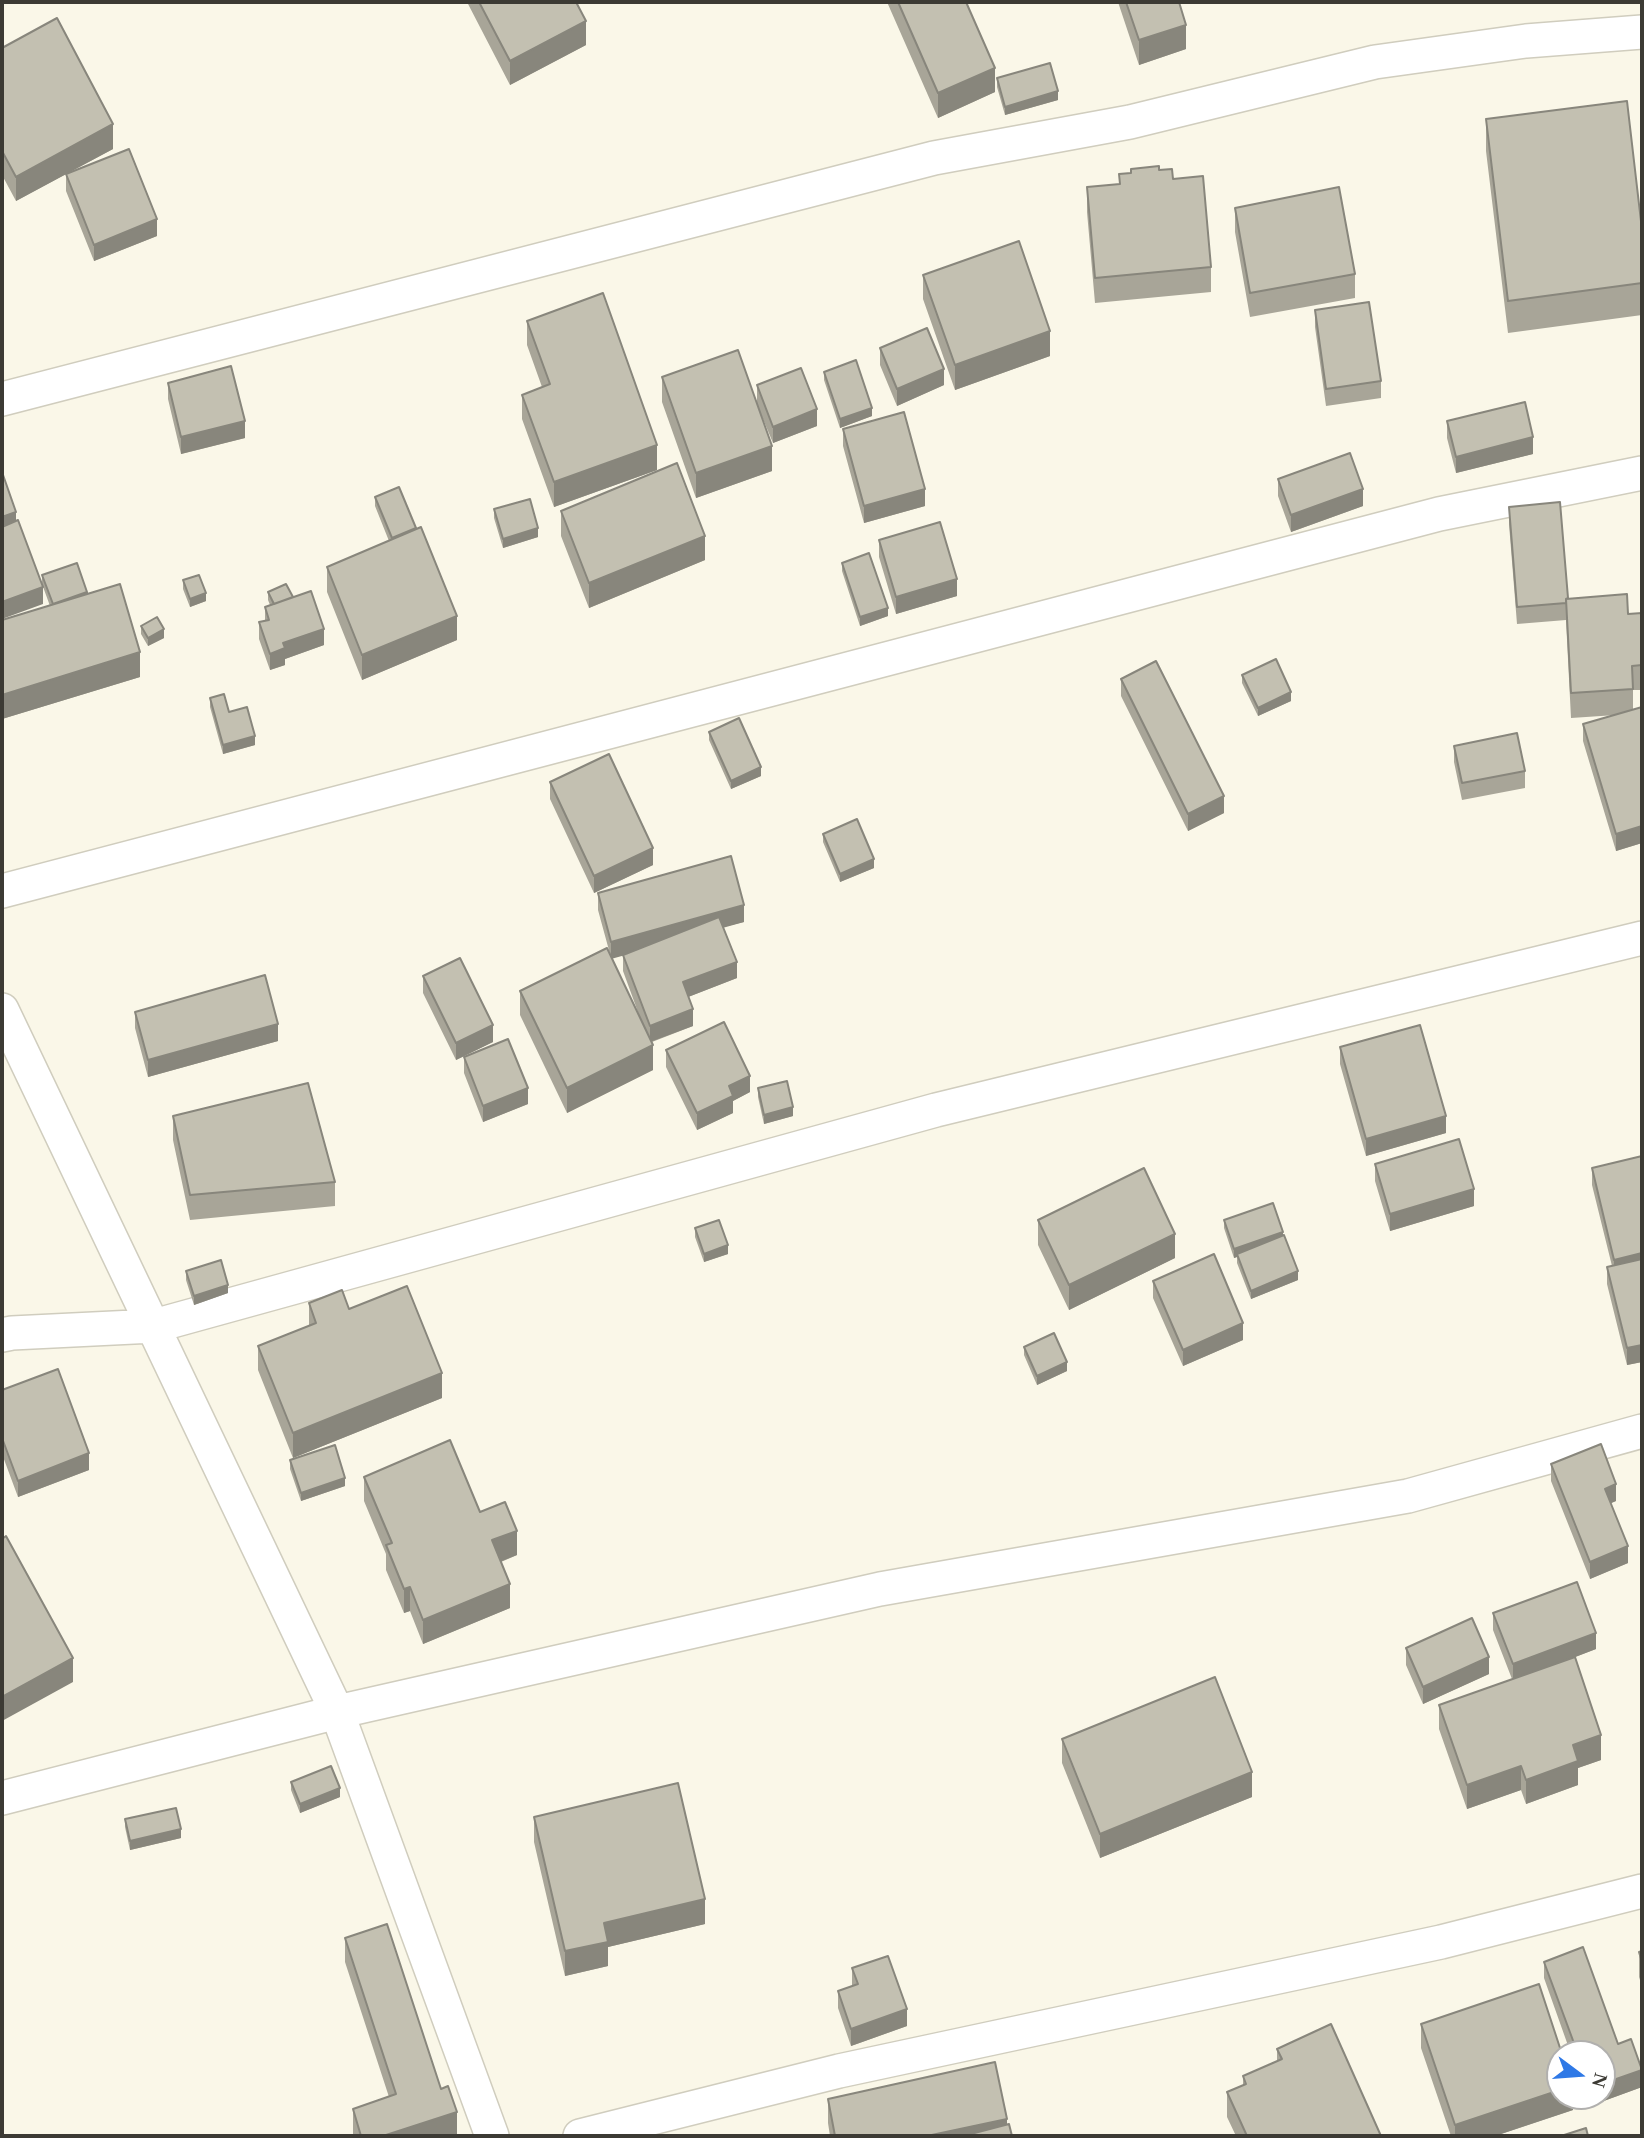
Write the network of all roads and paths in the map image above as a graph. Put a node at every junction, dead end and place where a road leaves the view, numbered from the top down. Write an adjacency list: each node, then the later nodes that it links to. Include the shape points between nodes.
1 (1642, 32): 2 (street, via 1526,41 1376,62 1130,122 934,159)
2 (2, 399)
3 (1642, 473): 4 (street, via 1439,514)
4 (2, 891)
5 (1642, 938): 7 (street, via 936,1110)
6 (2, 1010): 7 (street)
7 (154, 1326): 8 (street); 10 (street)
8 (2, 1335)
9 (1642, 1432): 10 (street, via 1408,1496 880,1590)
10 (337, 1712): 11 (street); 13 (street)
11 (2, 1798)
12 (1642, 1891): 14 (street, via 1441,1942 839,2071)
13 (492, 2136)
14 (580, 2136)

